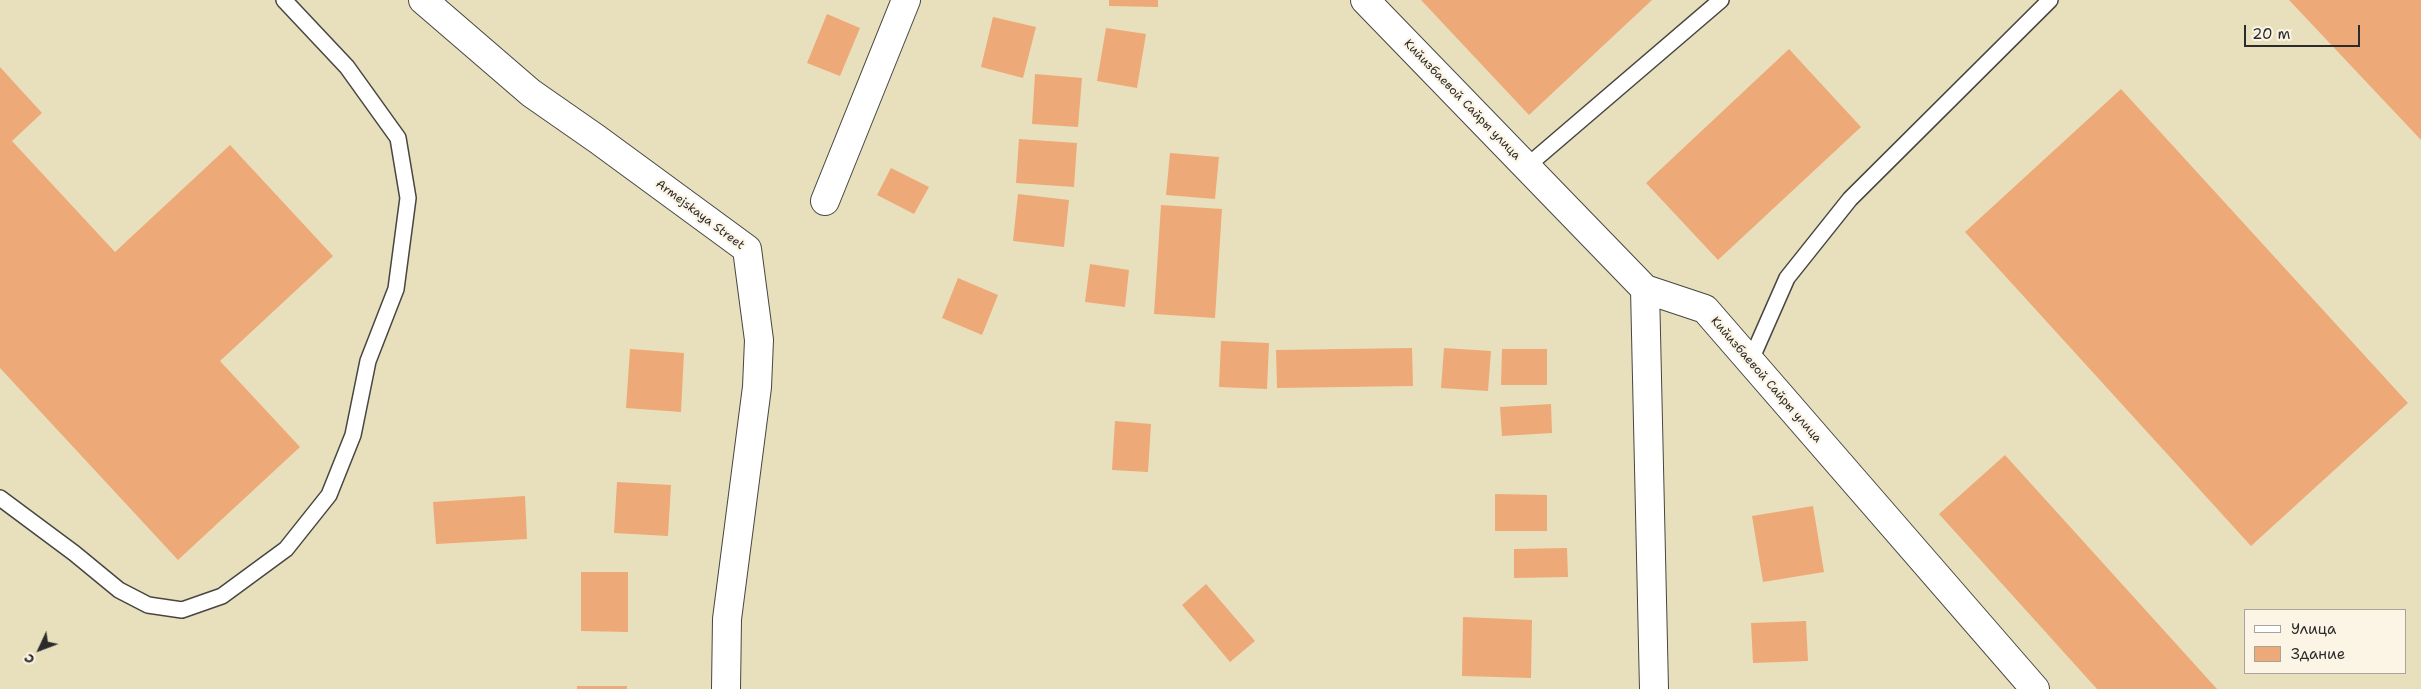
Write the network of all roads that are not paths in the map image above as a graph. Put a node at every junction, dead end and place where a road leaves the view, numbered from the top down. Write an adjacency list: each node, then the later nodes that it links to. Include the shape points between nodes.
1 (284, 0): 11 (lane, via 347,67 398,138 408,198 396,288 368,361 353,435 330,495 286,549 222,596 182,610 148,605 119,590)
2 (423, 0): 12 (street, Armejskaya Street, via 531,93 747,249 759,340 757,387 727,619)
3 (906, 0): 8 (street)
4 (1365, 0): 7 (street, Кийизбаевой Сайры улица)
5 (2050, 0): 10 (lane, via 1850,199 1787,278)
6 (1718, 1): 7 (lane)
7 (1526, 167): 9 (street, Кийизбаевой Сайры улица)
8 (825, 202)
9 (1645, 290): 10 (street, Кийизбаевой Сайры улица, via 1705,309); 13 (street)
10 (1750, 362): 14 (street, Кийизбаевой Сайры улица)
11 (0, 498)
12 (726, 689)
13 (1654, 689)
14 (2035, 689)

